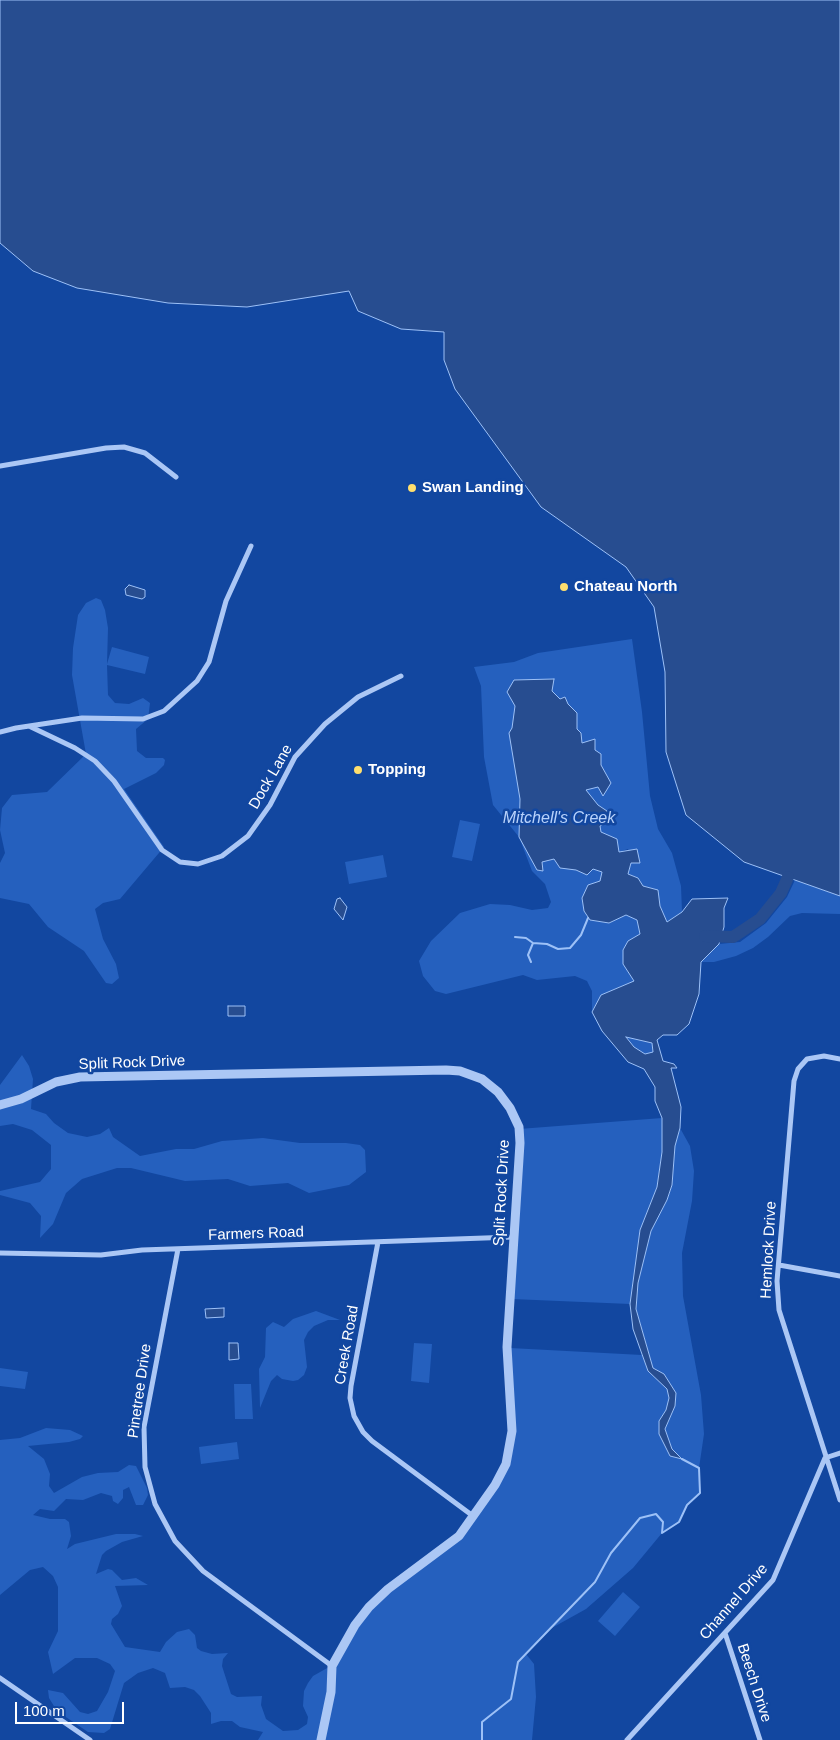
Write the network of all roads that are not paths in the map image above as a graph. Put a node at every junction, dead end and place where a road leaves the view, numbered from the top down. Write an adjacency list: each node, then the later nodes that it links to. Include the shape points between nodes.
1 (0, 466): 2 (street, via 124,447 145,453)
2 (176, 477)
3 (251, 546): 5 (street, via 226,601 209,662 181,698 164,711 143,719 82,718)
4 (402, 676): 5 (street, Dock Lane, via 358,697 325,724 294,756 270,805 248,836 222,856 198,864 180,862 162,850 114,781 95,761)
5 (31, 727): 6 (street)
6 (0, 732)
7 (840, 1059): 13 (street, Hemlock Drive, via 809,1058 802,1063 794,1081)
8 (0, 1105): 9 (street, Split Rock Drive, via 56,1082 80,1078 460,1071 482,1079 498,1092 519,1127)
9 (513, 1236): 10 (street, Farmers Road); 18 (street, Split Rock Drive, via 507,1346 511,1443 506,1464)
10 (378, 1242): 11 (street, Farmers Road); 18 (street, Creek Road, via 351,1386 354,1416 372,1441)
11 (178, 1249): 12 (street, Farmers Road, via 101,1255); 20 (street, Pinetree Drive, via 144,1427 145,1467 156,1504 176,1541 203,1571)
12 (0, 1253)
13 (779, 1265): 14 (street); 16 (street, Hemlock Drive, via 779,1310)
14 (840, 1276)
15 (840, 1453): 16 (street)
16 (825, 1458): 17 (street, Hemlock Drive); 19 (street, Channel Drive, via 773,1580)
17 (840, 1500)
18 (473, 1516): 20 (street, Split Rock Drive, via 452,1542 369,1607)
19 (725, 1633): 24 (street, Channel Drive); 25 (street, Beech Drive)
20 (332, 1666): 23 (street, Split Rock Drive, via 331,1692)
21 (0, 1678): 22 (street)
22 (90, 1740)
23 (321, 1740)
24 (627, 1740)
25 (760, 1740)

